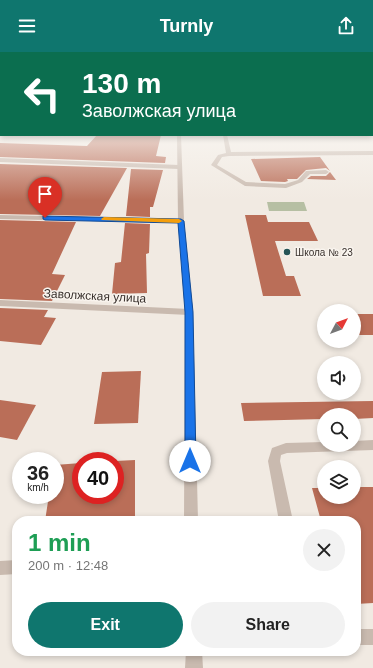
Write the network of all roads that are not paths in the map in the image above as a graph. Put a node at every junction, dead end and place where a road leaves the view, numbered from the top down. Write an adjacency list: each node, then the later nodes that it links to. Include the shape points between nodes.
1 (179, 143): 6 (street)
2 (227, 143): 4 (street)
3 (373, 153): 4 (street)
4 (229, 154): 7 (street, via 220,156 214,165 245,184 286,186 300,181 308,172)
5 (0, 160): 6 (street)
6 (179, 167): 9 (street)
7 (326, 172)
8 (0, 216): 9 (street)
9 (181, 221): 11 (street)
10 (0, 303): 11 (street, Заволжская улица)
11 (189, 312): 13 (street)
12 (373, 445): 14 (street, via 286,448 276,452 274,460)
13 (191, 516)
14 (285, 516)
15 (12, 567): 16 (street)
16 (0, 568)
17 (373, 636): 18 (street)
18 (361, 637)
19 (194, 656): 20 (street)
20 (194, 668)

